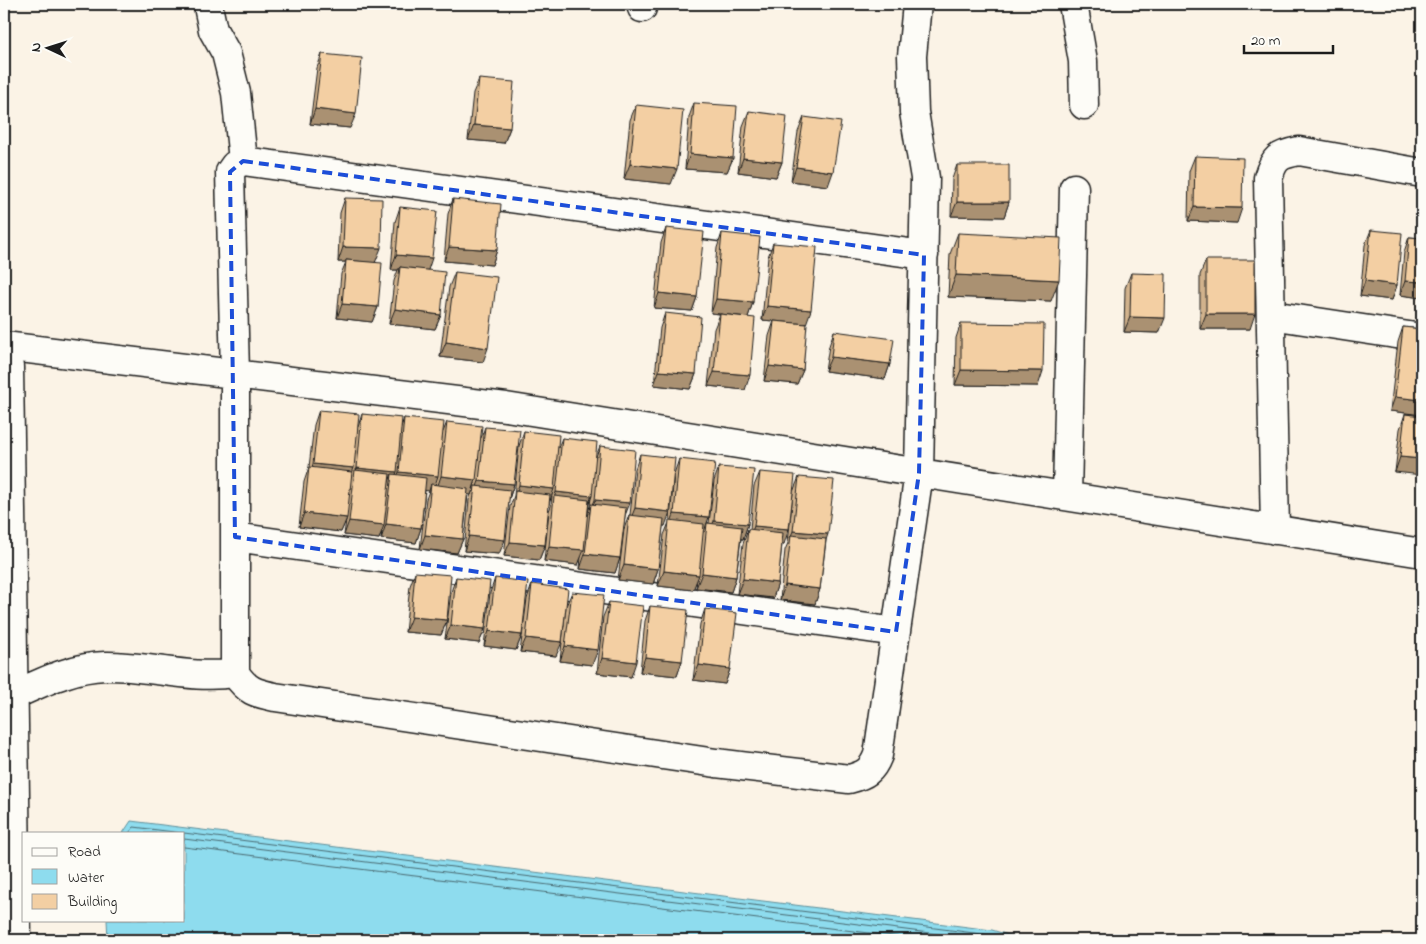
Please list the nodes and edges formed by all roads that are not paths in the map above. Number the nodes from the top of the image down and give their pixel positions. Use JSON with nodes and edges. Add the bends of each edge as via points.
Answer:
{"nodes":[{"id":1,"x":209,"y":4,"type":"edge"},
{"id":2,"x":917,"y":4,"type":"edge"},
{"id":3,"x":1074,"y":4,"type":"edge"},
{"id":4,"x":1084,"y":105,"type":"dead end"},
{"id":5,"x":243,"y":161,"type":"junction"},
{"id":6,"x":1422,"y":173,"type":"edge"},
{"id":7,"x":1074,"y":188,"type":"dead end"},
{"id":8,"x":924,"y":255,"type":"junction"},
{"id":9,"x":1271,"y":315,"type":"junction"},
{"id":10,"x":1422,"y":338,"type":"edge"},
{"id":11,"x":4,"y":346,"type":"edge"},
{"id":12,"x":235,"y":374,"type":"junction"},
{"id":13,"x":919,"y":473,"type":"junction"},
{"id":14,"x":1067,"y":496,"type":"junction"},
{"id":15,"x":1275,"y":530,"type":"junction"},
{"id":16,"x":235,"y":537,"type":"junction"},
{"id":17,"x":1422,"y":553,"type":"edge"},
{"id":18,"x":896,"y":632,"type":"junction"},
{"id":19,"x":235,"y":673,"type":"junction"},
{"id":20,"x":14,"y":695,"type":"junction"},
{"id":21,"x":17,"y":940,"type":"edge"}],
"edges":[{"from":1,"to":5,"type":"street","via":[[213,30],[226,53],[236,92]]},
{"from":2,"to":8,"type":"street","via":[[912,56],[914,112],[925,178]]},
{"from":3,"to":4,"type":"street"},
{"from":5,"to":8,"type":"street"},
{"from":5,"to":12,"type":"street","via":[[230,172]]},
{"from":6,"to":9,"type":"street","via":[[1299,152],[1284,154],[1273,163],[1268,178]]},
{"from":7,"to":14,"type":"street"},
{"from":8,"to":13,"type":"street"},
{"from":9,"to":10,"type":"street"},
{"from":9,"to":15,"type":"street"},
{"from":11,"to":12,"type":"street"},
{"from":11,"to":20,"type":"street","via":[[9,367]]},
{"from":12,"to":13,"type":"street","via":[[506,407]]},
{"from":12,"to":16,"type":"street"},
{"from":13,"to":14,"type":"street"},
{"from":13,"to":18,"type":"street"},
{"from":14,"to":15,"type":"street"},
{"from":15,"to":17,"type":"street"},
{"from":16,"to":18,"type":"street"},
{"from":16,"to":19,"type":"street"},
{"from":18,"to":19,"type":"street","via":[[878,756],[874,767],[865,775],[849,779],[706,762],[275,697],[255,693],[243,686]]},
{"from":19,"to":20,"type":"street","via":[[214,676],[105,666],[78,669]]},
{"from":20,"to":21,"type":"street"}]}
